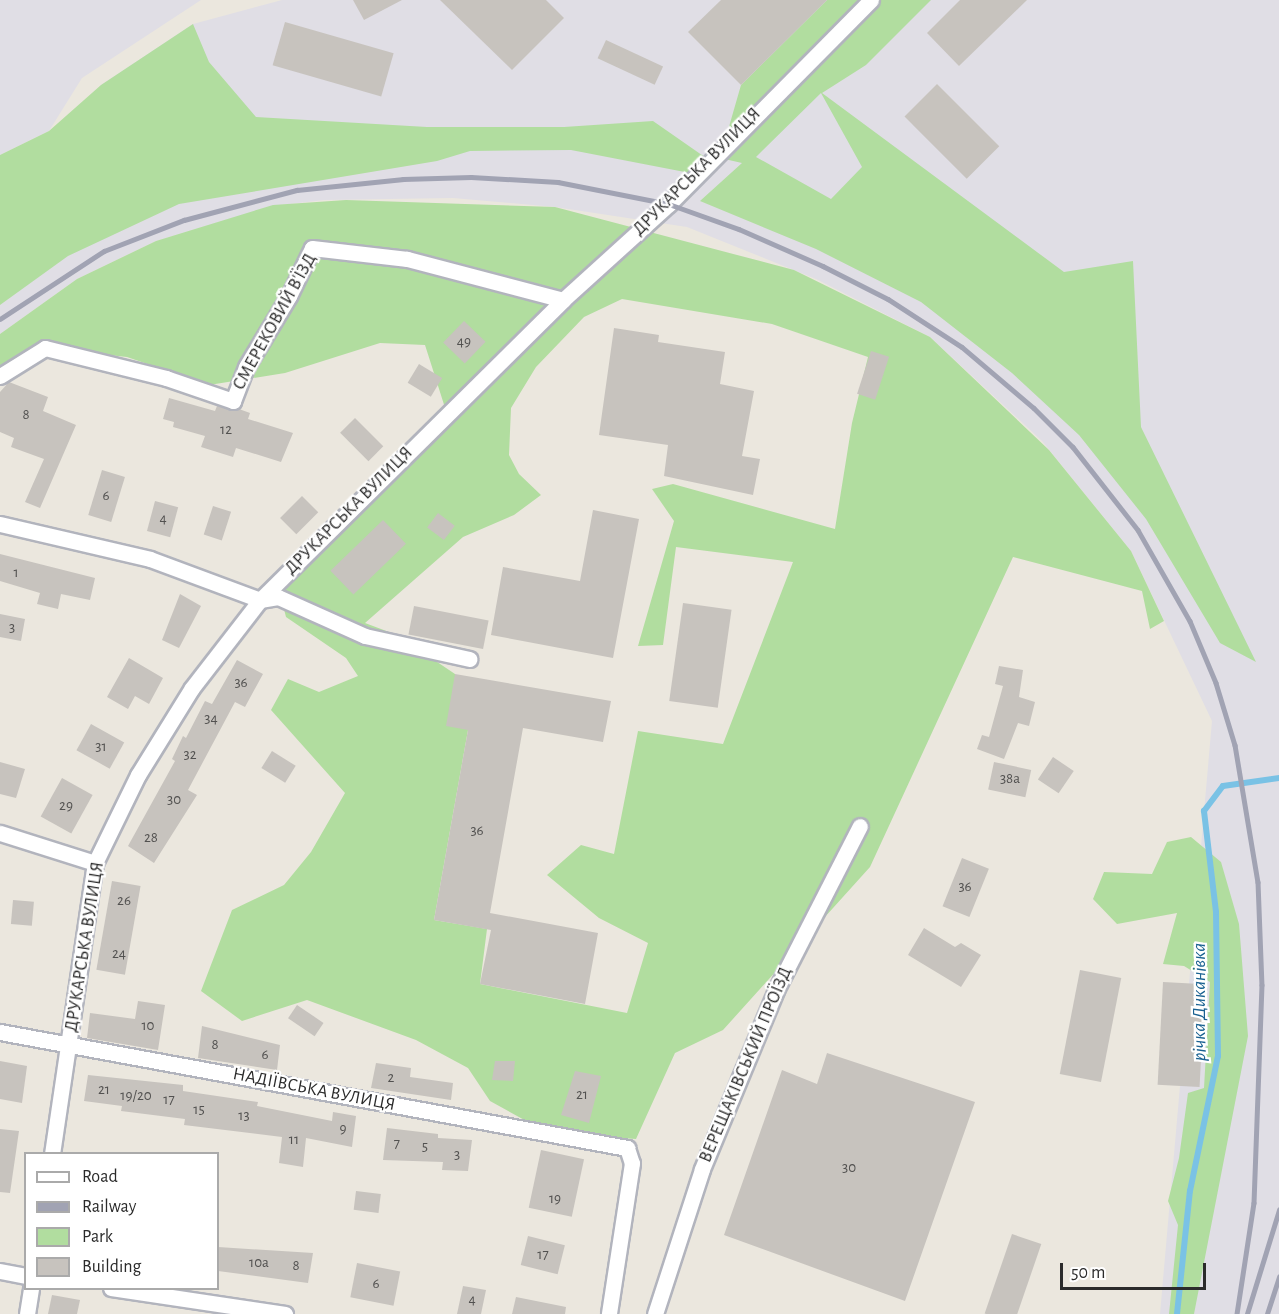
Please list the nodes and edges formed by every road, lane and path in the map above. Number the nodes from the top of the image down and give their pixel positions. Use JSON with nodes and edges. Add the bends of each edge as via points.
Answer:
{"nodes":[{"id":1,"x":871,"y":0,"type":"edge"},
{"id":2,"x":563,"y":300,"type":"junction"},
{"id":3,"x":0,"y":376,"type":"edge"},
{"id":4,"x":0,"y":524,"type":"edge"},
{"id":5,"x":260,"y":600,"type":"junction"},
{"id":6,"x":470,"y":658,"type":"dead end"},
{"id":7,"x":860,"y":826,"type":"dead end"},
{"id":8,"x":0,"y":833,"type":"edge"},
{"id":9,"x":95,"y":863,"type":"junction"},
{"id":10,"x":0,"y":1032,"type":"edge"},
{"id":11,"x":70,"y":1045,"type":"junction"},
{"id":12,"x":52,"y":1152,"type":"edge"},
{"id":13,"x":0,"y":1271,"type":"edge"},
{"id":14,"x":24,"y":1276,"type":"edge"},
{"id":15,"x":31,"y":1290,"type":"edge"},
{"id":16,"x":124,"y":1290,"type":"edge"},
{"id":17,"x":27,"y":1314,"type":"edge"},
{"id":18,"x":285,"y":1314,"type":"edge"},
{"id":19,"x":609,"y":1314,"type":"edge"},
{"id":20,"x":655,"y":1314,"type":"edge"}],
"edges":[{"from":1,"to":2,"type":"street","name":"ДРУКАРСЬКА ВУЛИЦЯ","via":[[669,204]]},
{"from":2,"to":3,"type":"street","name":"СМЕРЕКОВИЙ В'ЇЗД","via":[[407,259],[312,248],[289,296],[246,367],[233,400],[166,378],[45,348]]},
{"from":2,"to":5,"type":"street","name":"ДРУКАРСЬКА ВУЛИЦЯ"},
{"from":4,"to":5,"type":"street","via":[[150,559]]},
{"from":5,"to":6,"type":"street","via":[[278,597],[365,636]]},
{"from":5,"to":9,"type":"street","name":"ДРУКАРСЬКА ВУЛИЦЯ","via":[[192,688],[138,775]]},
{"from":7,"to":20,"type":"street","name":"ВЕРЕЩАКІВСЬКИЙ ПРОЇЗД","via":[[778,985],[702,1169]]},
{"from":8,"to":9,"type":"street"},
{"from":9,"to":11,"type":"street","name":"ДРУКАРСЬКА ВУЛИЦЯ"},
{"from":10,"to":11,"type":"street","name":"НАДІЇВСЬКА ВУЛИЦЯ"},
{"from":11,"to":12,"type":"street","name":"ДРУКАРСЬКА ВУЛИЦЯ"},
{"from":11,"to":19,"type":"street","name":"НАДІЇВСЬКА ВУЛИЦЯ","via":[[627,1148],[632,1163]]},
{"from":13,"to":14,"type":"street"},
{"from":15,"to":17,"type":"street"},
{"from":16,"to":18,"type":"street"}]}
